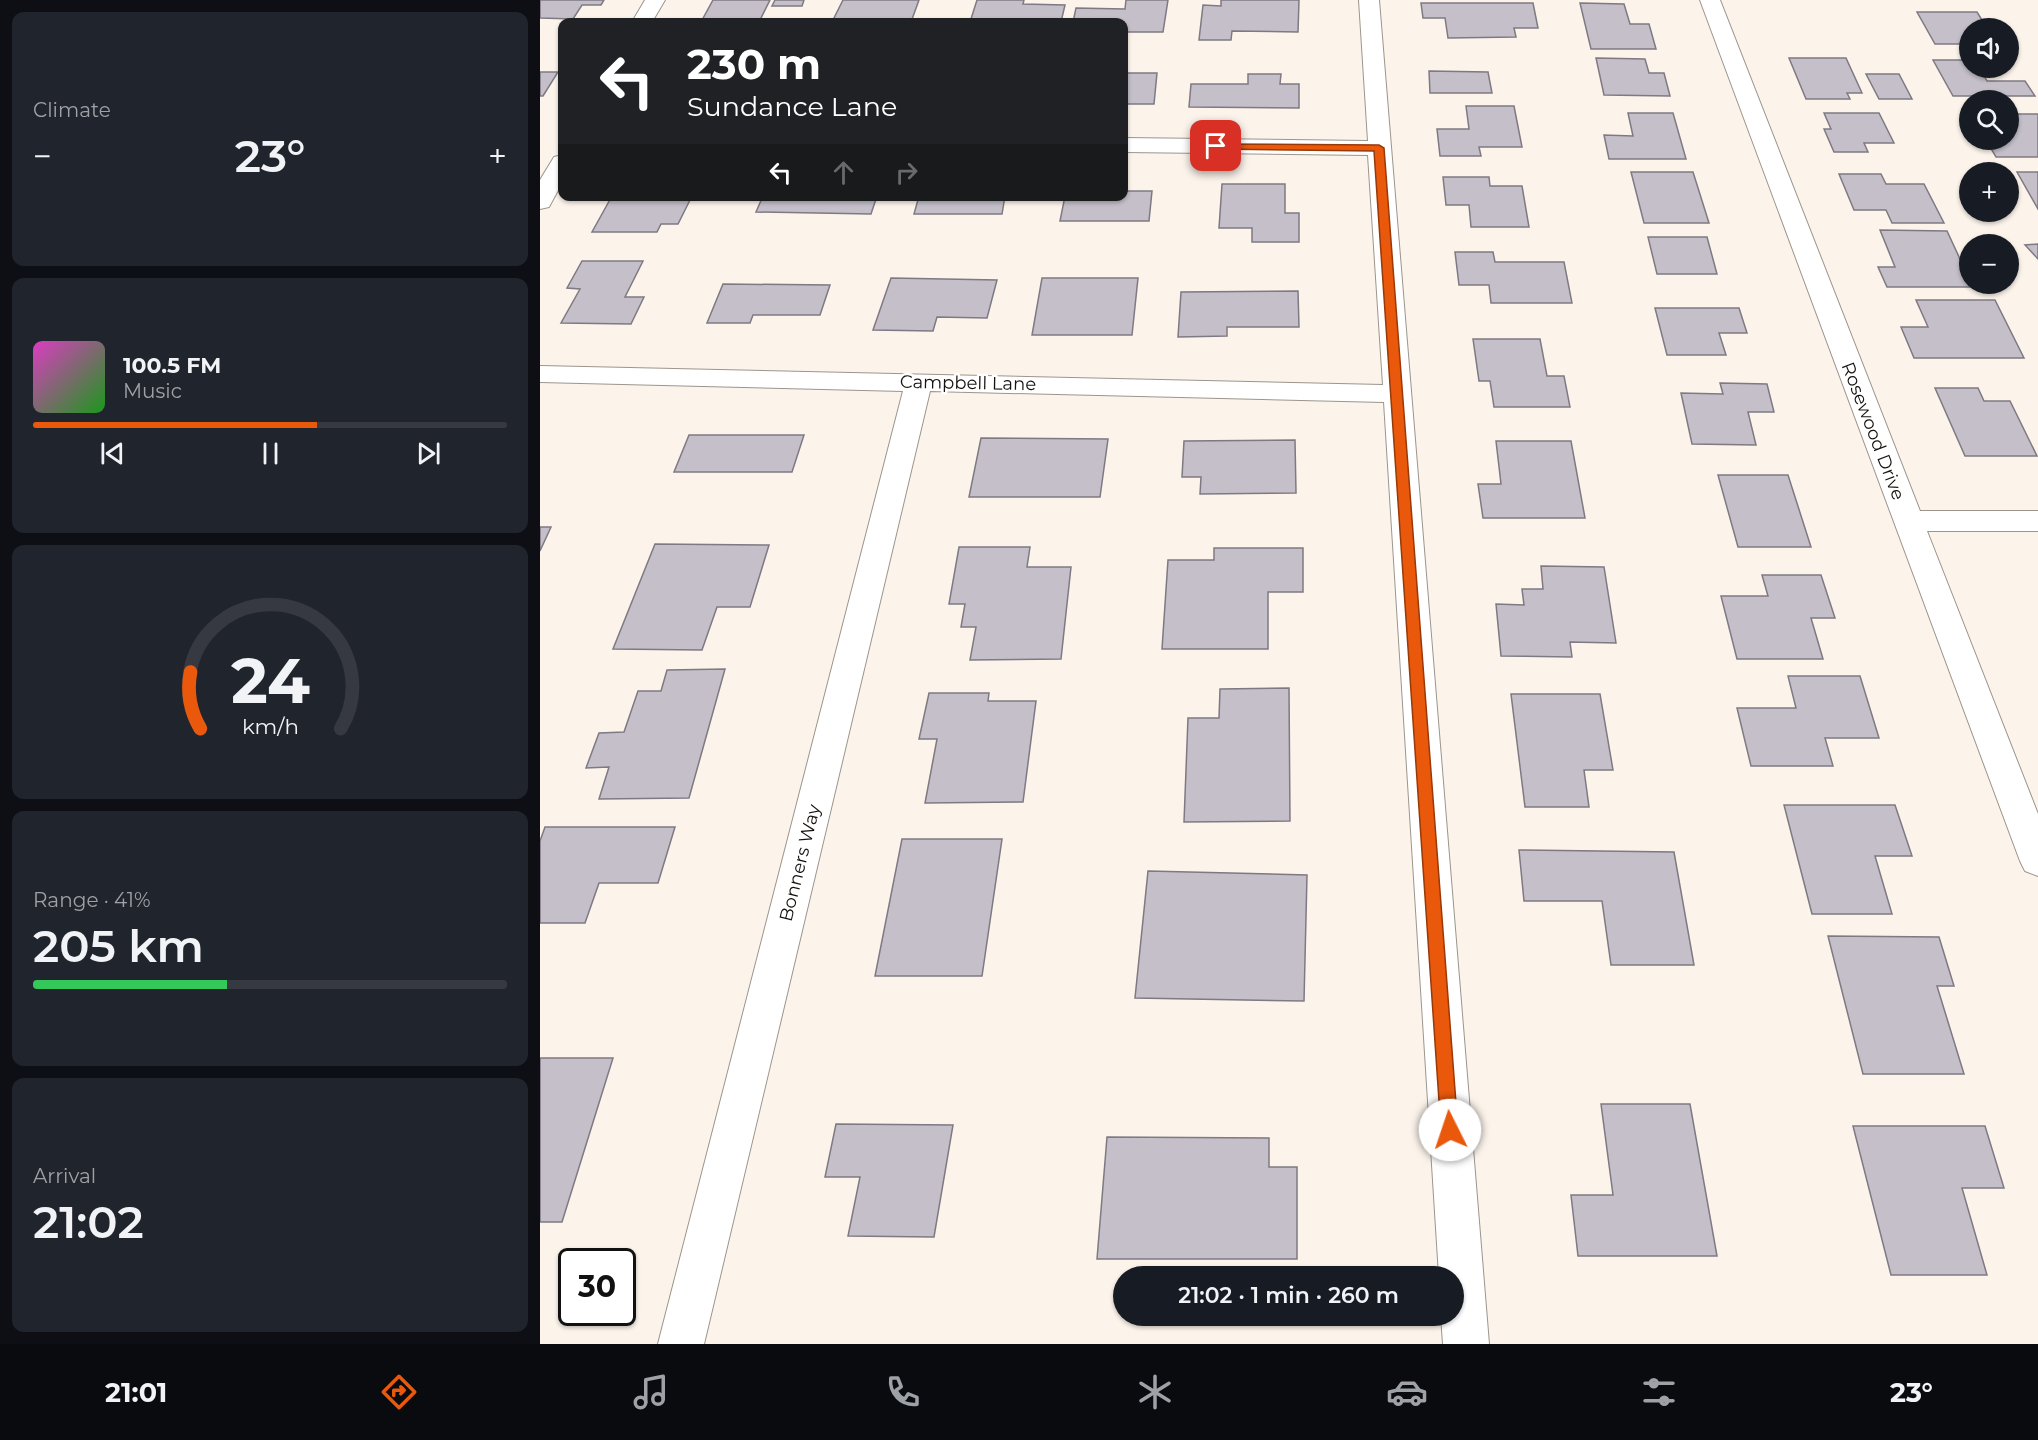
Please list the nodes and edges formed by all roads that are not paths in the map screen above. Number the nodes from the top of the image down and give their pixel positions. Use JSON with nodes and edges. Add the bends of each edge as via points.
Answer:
{"nodes":[{"id":1,"x":655,"y":0,"type":"edge"},
{"id":2,"x":1369,"y":0,"type":"edge"},
{"id":3,"x":1710,"y":0,"type":"edge"},
{"id":4,"x":644,"y":18,"type":"edge"},
{"id":5,"x":1128,"y":145,"type":"edge"},
{"id":6,"x":1379,"y":148,"type":"junction"},
{"id":7,"x":558,"y":169,"type":"edge"},
{"id":8,"x":540,"y":202,"type":"edge"},
{"id":9,"x":540,"y":374,"type":"edge"},
{"id":10,"x":919,"y":381,"type":"junction"},
{"id":11,"x":1395,"y":394,"type":"junction"},
{"id":12,"x":1907,"y":521,"type":"junction"},
{"id":13,"x":2038,"y":521,"type":"edge"},
{"id":14,"x":2038,"y":861,"type":"edge"},
{"id":15,"x":681,"y":1344,"type":"edge"},
{"id":16,"x":1466,"y":1344,"type":"edge"}],
"edges":[{"from":1,"to":4,"type":"street"},
{"from":2,"to":6,"type":"street"},
{"from":3,"to":12,"type":"street","name":"Rosewood Drive"},
{"from":5,"to":6,"type":"street"},
{"from":6,"to":11,"type":"street"},
{"from":7,"to":8,"type":"street"},
{"from":9,"to":10,"type":"street","name":"Campbell Lane"},
{"from":10,"to":11,"type":"street","name":"Campbell Lane"},
{"from":10,"to":15,"type":"street","name":"Bonners Way"},
{"from":11,"to":16,"type":"street"},
{"from":12,"to":13,"type":"street"},
{"from":12,"to":14,"type":"street","name":"Rosewood Drive"}]}
